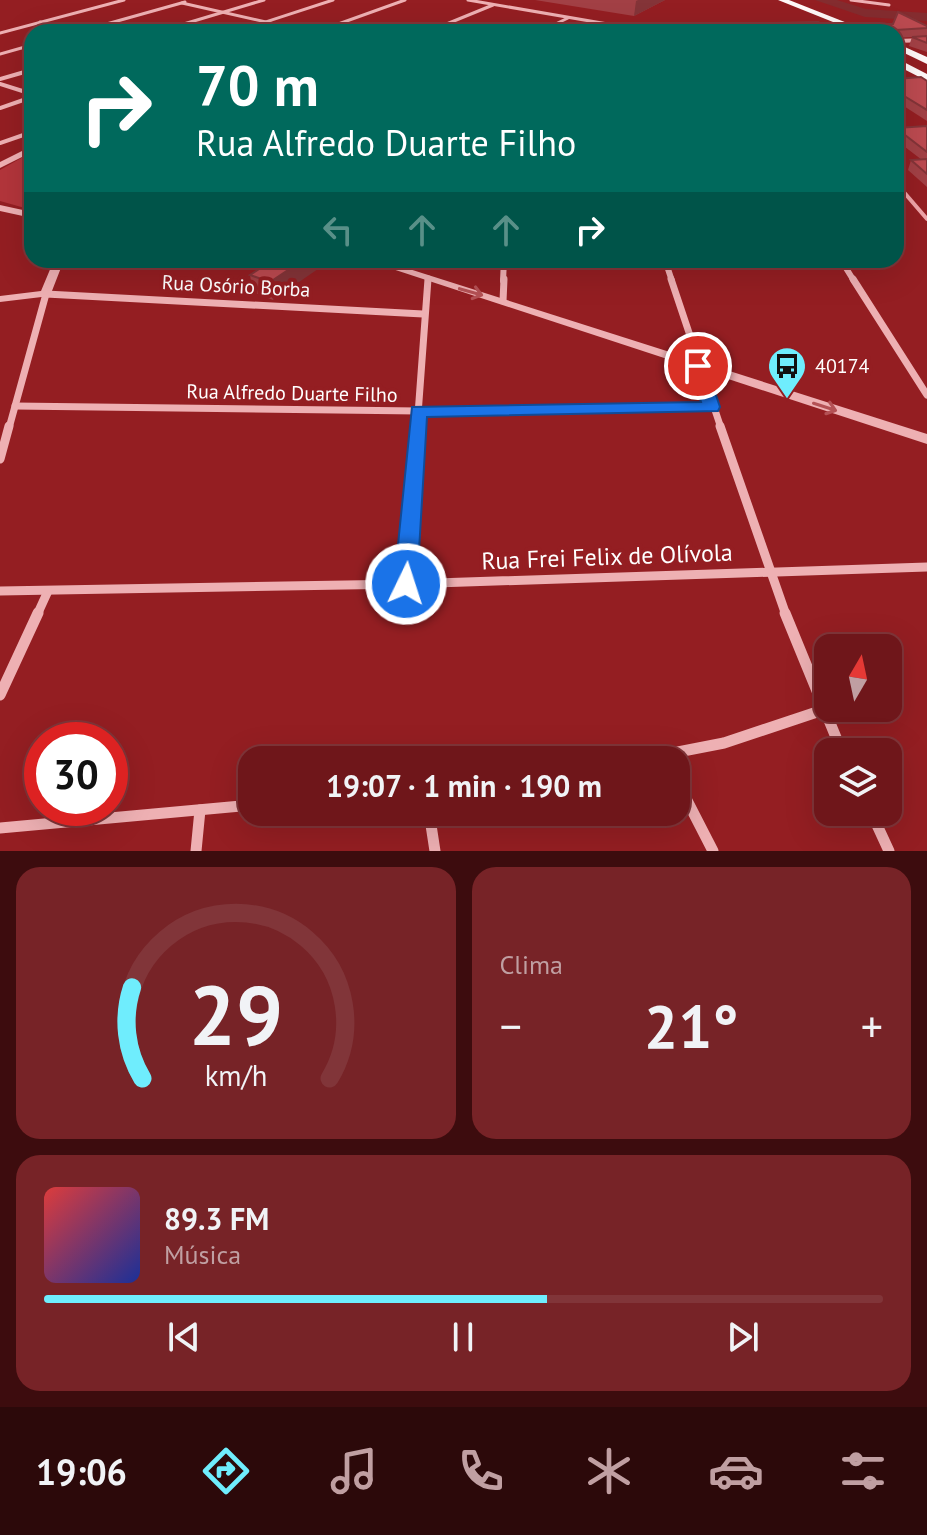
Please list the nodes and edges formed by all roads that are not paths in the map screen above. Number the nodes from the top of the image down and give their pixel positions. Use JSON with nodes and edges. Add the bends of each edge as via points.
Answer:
{"nodes":[{"id":1,"x":124,"y":0,"type":"edge"},
{"id":2,"x":194,"y":0,"type":"edge"},
{"id":3,"x":264,"y":0,"type":"edge"},
{"id":4,"x":333,"y":0,"type":"edge"},
{"id":5,"x":405,"y":0,"type":"edge"},
{"id":6,"x":468,"y":0,"type":"edge"},
{"id":7,"x":782,"y":0,"type":"edge"},
{"id":8,"x":851,"y":0,"type":"edge"},
{"id":9,"x":770,"y":1,"type":"edge"},
{"id":10,"x":182,"y":3,"type":"junction"},
{"id":11,"x":495,"y":4,"type":"junction"},
{"id":12,"x":889,"y":5,"type":"dead end"},
{"id":13,"x":224,"y":12,"type":"junction"},
{"id":14,"x":569,"y":17,"type":"junction"},
{"id":15,"x":39,"y":22,"type":"junction"},
{"id":16,"x":266,"y":22,"type":"junction"},
{"id":17,"x":32,"y":24,"type":"edge"},
{"id":18,"x":47,"y":24,"type":"edge"},
{"id":19,"x":107,"y":24,"type":"edge"},
{"id":20,"x":184,"y":24,"type":"edge"},
{"id":21,"x":260,"y":24,"type":"edge"},
{"id":22,"x":275,"y":24,"type":"edge"},
{"id":23,"x":336,"y":24,"type":"edge"},
{"id":24,"x":446,"y":24,"type":"edge"},
{"id":25,"x":555,"y":24,"type":"edge"},
{"id":26,"x":607,"y":24,"type":"edge"},
{"id":27,"x":823,"y":24,"type":"edge"},
{"id":28,"x":845,"y":24,"type":"edge"},
{"id":29,"x":24,"y":26,"type":"edge"},
{"id":30,"x":0,"y":33,"type":"edge"},
{"id":31,"x":927,"y":40,"type":"edge"},
{"id":32,"x":904,"y":42,"type":"edge"},
{"id":33,"x":24,"y":47,"type":"edge"},
{"id":34,"x":904,"y":48,"type":"edge"},
{"id":35,"x":0,"y":54,"type":"edge"},
{"id":36,"x":927,"y":61,"type":"edge"},
{"id":37,"x":904,"y":65,"type":"edge"},
{"id":38,"x":24,"y":73,"type":"edge"},
{"id":39,"x":927,"y":78,"type":"edge"},
{"id":40,"x":904,"y":79,"type":"edge"},
{"id":41,"x":0,"y":82,"type":"edge"},
{"id":42,"x":24,"y":92,"type":"edge"},
{"id":43,"x":24,"y":99,"type":"edge"},
{"id":44,"x":0,"y":108,"type":"edge"},
{"id":45,"x":24,"y":135,"type":"edge"},
{"id":46,"x":0,"y":143,"type":"edge"},
{"id":47,"x":24,"y":153,"type":"edge"},
{"id":48,"x":0,"y":165,"type":"edge"},
{"id":49,"x":0,"y":208,"type":"edge"},
{"id":50,"x":24,"y":213,"type":"edge"},
{"id":51,"x":56,"y":268,"type":"edge"},
{"id":52,"x":394,"y":268,"type":"edge"},
{"id":53,"x":504,"y":268,"type":"edge"},
{"id":54,"x":667,"y":268,"type":"edge"},
{"id":55,"x":846,"y":268,"type":"edge"},
{"id":56,"x":428,"y":279,"type":"junction"},
{"id":57,"x":46,"y":294,"type":"junction"},
{"id":58,"x":0,"y":299,"type":"edge"},
{"id":59,"x":503,"y":301,"type":"junction"},
{"id":60,"x":423,"y":314,"type":"junction"},
{"id":61,"x":698,"y":366,"type":"junction"},
{"id":62,"x":927,"y":395,"type":"edge"},
{"id":63,"x":15,"y":406,"type":"junction"},
{"id":64,"x":712,"y":407,"type":"junction"},
{"id":65,"x":418,"y":411,"type":"junction"},
{"id":66,"x":927,"y":439,"type":"edge"},
{"id":67,"x":0,"y":459,"type":"edge"},
{"id":68,"x":927,"y":567,"type":"edge"},
{"id":69,"x":768,"y":572,"type":"junction"},
{"id":70,"x":406,"y":584,"type":"junction"},
{"id":71,"x":0,"y":591,"type":"edge"},
{"id":72,"x":48,"y":591,"type":"junction"},
{"id":73,"x":814,"y":687,"type":"edge"},
{"id":74,"x":0,"y":695,"type":"edge"},
{"id":75,"x":814,"y":713,"type":"edge"},
{"id":76,"x":690,"y":752,"type":"edge"},
{"id":77,"x":238,"y":806,"type":"edge"},
{"id":78,"x":690,"y":806,"type":"edge"},
{"id":79,"x":200,"y":810,"type":"junction"},
{"id":80,"x":431,"y":826,"type":"edge"},
{"id":81,"x":877,"y":826,"type":"edge"},
{"id":82,"x":0,"y":828,"type":"edge"},
{"id":83,"x":196,"y":851,"type":"edge"},
{"id":84,"x":435,"y":851,"type":"edge"},
{"id":85,"x":713,"y":851,"type":"edge"},
{"id":86,"x":889,"y":851,"type":"edge"}],
"edges":[{"from":1,"to":15,"type":"street"},
{"from":2,"to":10,"type":"street"},
{"from":3,"to":13,"type":"street"},
{"from":4,"to":16,"type":"street"},
{"from":5,"to":23,"type":"street"},
{"from":6,"to":11,"type":"street"},
{"from":7,"to":28,"type":"main road"},
{"from":8,"to":12,"type":"street"},
{"from":9,"to":27,"type":"main road"},
{"from":10,"to":13,"type":"street"},
{"from":10,"to":19,"type":"street"},
{"from":11,"to":14,"type":"street"},
{"from":11,"to":24,"type":"street"},
{"from":13,"to":16,"type":"street"},
{"from":13,"to":20,"type":"street"},
{"from":14,"to":25,"type":"street"},
{"from":14,"to":26,"type":"street"},
{"from":15,"to":17,"type":"street"},
{"from":15,"to":18,"type":"street"},
{"from":16,"to":21,"type":"street"},
{"from":16,"to":22,"type":"street"},
{"from":29,"to":30,"type":"street"},
{"from":31,"to":32,"type":"street"},
{"from":33,"to":35,"type":"street"},
{"from":34,"to":36,"type":"main road"},
{"from":37,"to":39,"type":"main road"},
{"from":38,"to":41,"type":"street"},
{"from":39,"to":40,"type":"street"},
{"from":41,"to":42,"type":"street"},
{"from":43,"to":44,"type":"street"},
{"from":45,"to":46,"type":"street"},
{"from":47,"to":48,"type":"street"},
{"from":49,"to":50,"type":"street"},
{"from":51,"to":57,"type":"street"},
{"from":52,"to":56,"type":"street"},
{"from":53,"to":59,"type":"street"},
{"from":54,"to":61,"type":"street"},
{"from":55,"to":62,"type":"street"},
{"from":56,"to":59,"type":"street","one_way":true},
{"from":56,"to":60,"type":"street"},
{"from":57,"to":58,"type":"street","name":"Rua Osório Borba"},
{"from":57,"to":60,"type":"street","name":"Rua Osório Borba"},
{"from":57,"to":63,"type":"street"},
{"from":59,"to":61,"type":"street"},
{"from":60,"to":65,"type":"street"},
{"from":61,"to":64,"type":"street"},
{"from":61,"to":66,"type":"street","one_way":true},
{"from":63,"to":65,"type":"street","name":"Rua Alfredo Duarte Filho"},
{"from":63,"to":67,"type":"street"},
{"from":64,"to":65,"type":"street","name":"Rua Alfredo Duarte Filho"},
{"from":64,"to":69,"type":"street"},
{"from":65,"to":70,"type":"street"},
{"from":68,"to":69,"type":"street","name":"Rua Frei Felix de Olívola"},
{"from":69,"to":70,"type":"street","name":"Rua Frei Felix de Olívola"},
{"from":69,"to":73,"type":"street"},
{"from":70,"to":72,"type":"street","name":"Rua Frei Felix de Olívola"},
{"from":71,"to":72,"type":"street","name":"Rua Frei Felix de Olívola"},
{"from":72,"to":74,"type":"street"},
{"from":75,"to":76,"type":"street"},
{"from":77,"to":79,"type":"street"},
{"from":78,"to":85,"type":"street"},
{"from":79,"to":82,"type":"street"},
{"from":79,"to":83,"type":"street"},
{"from":80,"to":84,"type":"street"},
{"from":81,"to":86,"type":"street"}]}
